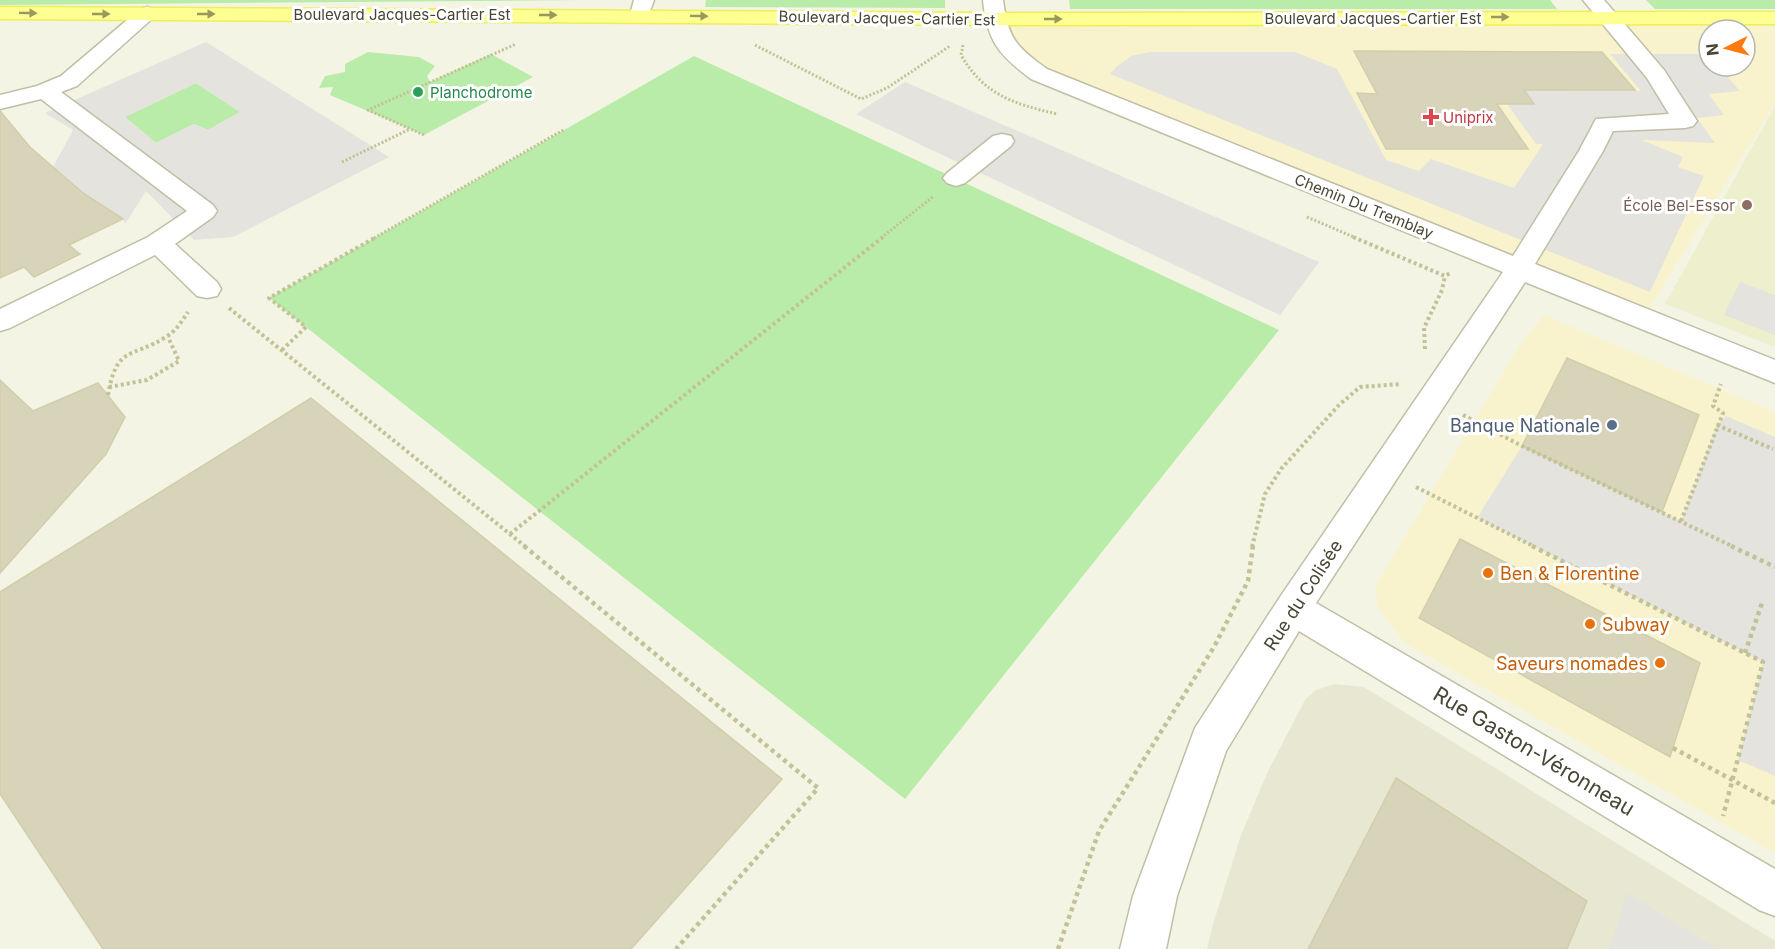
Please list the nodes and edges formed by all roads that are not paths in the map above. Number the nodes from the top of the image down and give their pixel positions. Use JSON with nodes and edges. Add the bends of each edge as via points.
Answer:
{"nodes":[{"id":1,"x":642,"y":8,"type":"edge"},
{"id":2,"x":994,"y":9,"type":"edge"},
{"id":3,"x":1601,"y":9,"type":"edge"},
{"id":4,"x":0,"y":13,"type":"edge"},
{"id":5,"x":147,"y":13,"type":"junction"},
{"id":6,"x":1775,"y":18,"type":"edge"},
{"id":7,"x":45,"y":91,"type":"junction"},
{"id":8,"x":0,"y":102,"type":"edge"},
{"id":9,"x":1002,"y":141,"type":"dead end"},
{"id":10,"x":956,"y":178,"type":"road end"},
{"id":11,"x":158,"y":243,"type":"junction"},
{"id":12,"x":1518,"y":268,"type":"junction"},
{"id":13,"x":207,"y":289,"type":"road end"},
{"id":14,"x":0,"y":321,"type":"edge"},
{"id":15,"x":1775,"y":372,"type":"edge"},
{"id":16,"x":1293,"y":608,"type":"junction"},
{"id":17,"x":1775,"y":894,"type":"edge"},
{"id":18,"x":1143,"y":949,"type":"edge"}],
"edges":[{"from":1,"to":2,"type":"main road","name":"Boulevard Jacques-Cartier Est","one_way":true},
{"from":5,"to":1,"type":"main road","name":"Boulevard Jacques-Cartier Est","one_way":true},
{"from":2,"to":3,"type":"main road","name":"Boulevard Jacques-Cartier Est","one_way":true},
{"from":2,"to":12,"type":"street","name":"Chemin Du Tremblay","via":[[1001,40],[1039,74]]},
{"from":3,"to":6,"type":"main road","name":"Boulevard Jacques-Cartier Est"},
{"from":3,"to":12,"type":"street","name":"Rue du Colisée","via":[[1656,75],[1685,121],[1605,123]]},
{"from":4,"to":5,"type":"main road","name":"Boulevard Jacques-Cartier Est","one_way":true},
{"from":5,"to":7,"type":"street","via":[[69,81]]},
{"from":7,"to":8,"type":"street"},
{"from":7,"to":11,"type":"street","via":[[204,211]]},
{"from":9,"to":10,"type":"street"},
{"from":11,"to":13,"type":"street"},
{"from":11,"to":14,"type":"street"},
{"from":12,"to":15,"type":"street","name":"Chemin Du Tremblay"},
{"from":12,"to":16,"type":"street","name":"Rue du Colisée"},
{"from":16,"to":17,"type":"street","name":"Rue Gaston-Véronneau"},
{"from":16,"to":18,"type":"street","name":"Rue du Colisée","via":[[1209,742],[1155,896]]}]}
